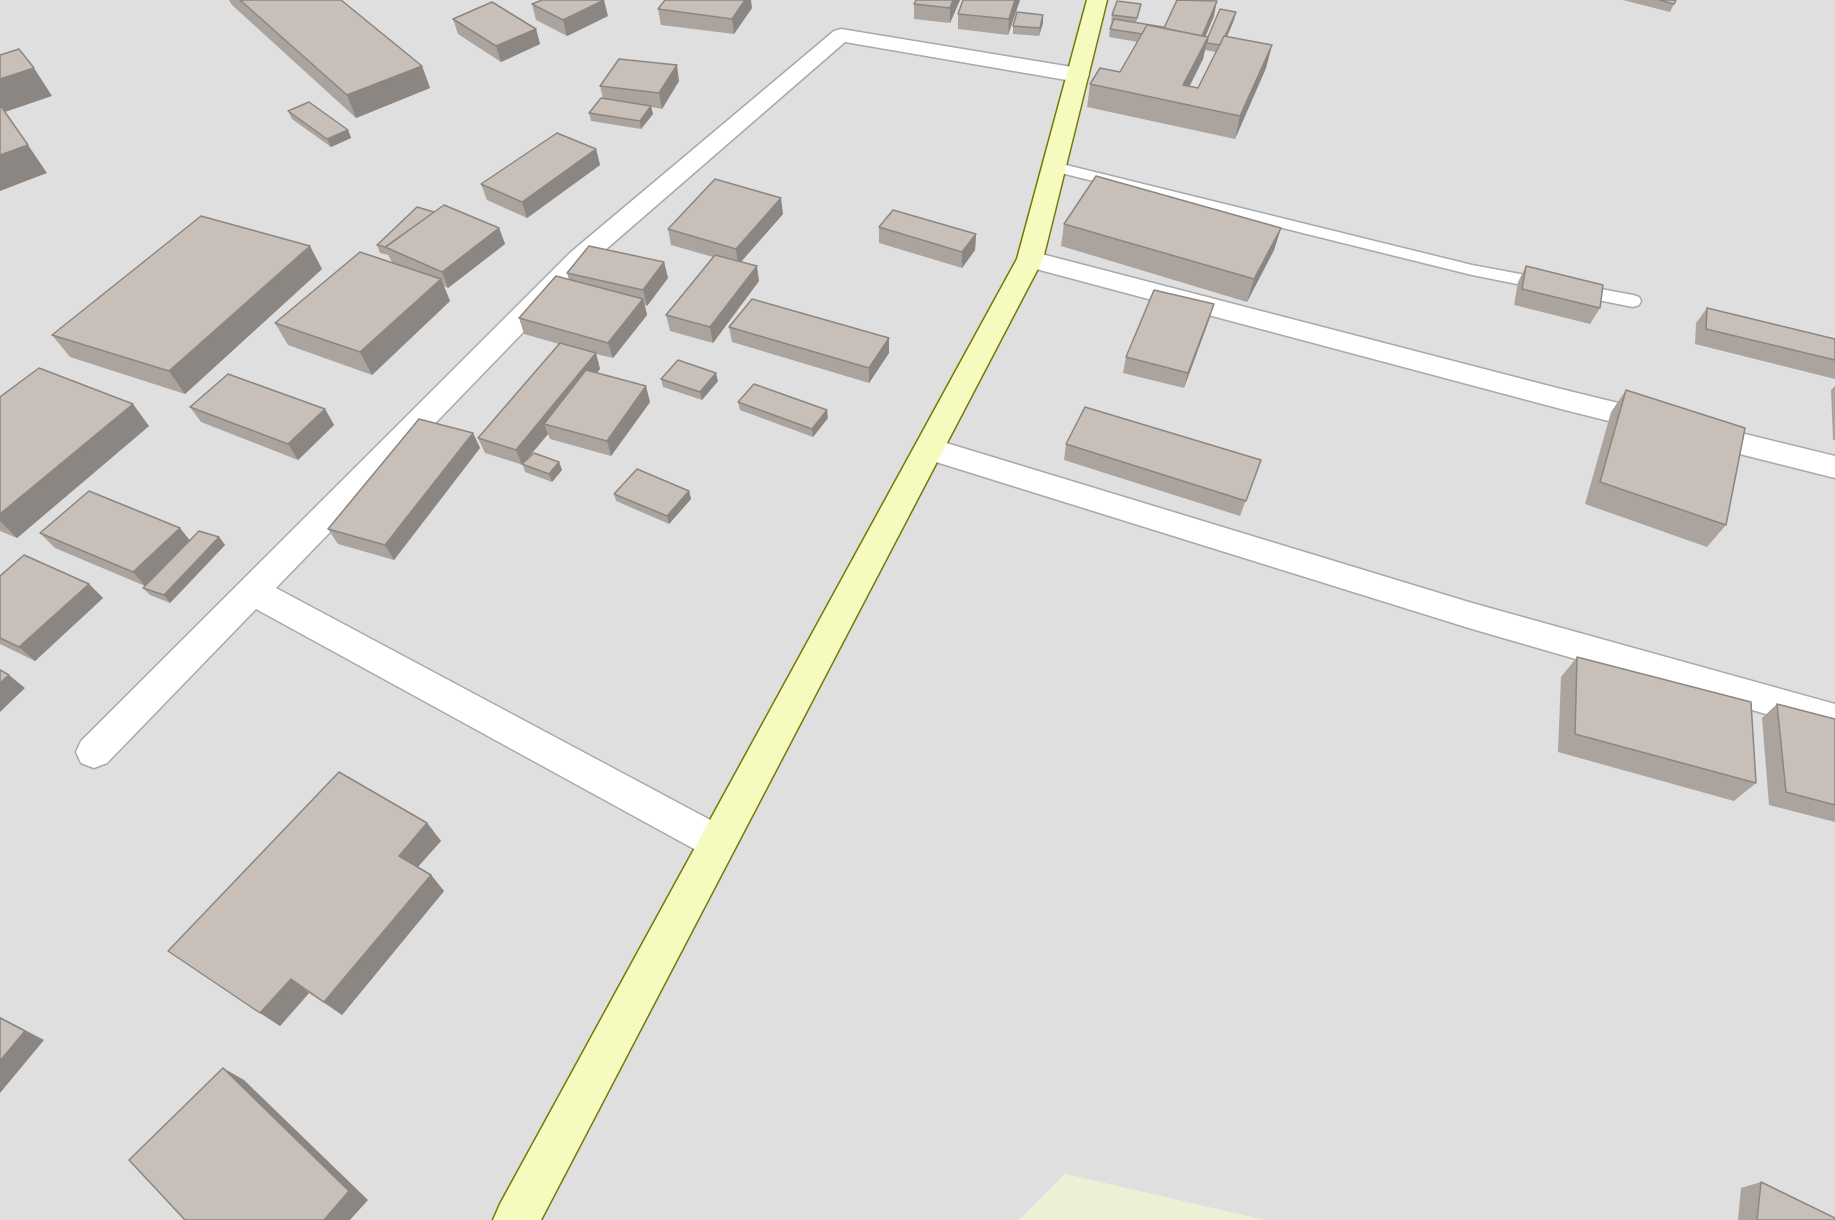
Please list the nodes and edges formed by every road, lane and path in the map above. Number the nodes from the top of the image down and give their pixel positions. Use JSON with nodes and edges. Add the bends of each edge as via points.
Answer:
{"nodes":[{"id":1,"x":1097,"y":0,"type":"edge"},
{"id":2,"x":1078,"y":75,"type":"junction"},
{"id":3,"x":1054,"y":167,"type":"junction"},
{"id":4,"x":1030,"y":259,"type":"junction"},
{"id":5,"x":1633,"y":301,"type":"dead end"},
{"id":6,"x":930,"y":449,"type":"junction"},
{"id":7,"x":1835,"y":467,"type":"edge"},
{"id":8,"x":252,"y":591,"type":"junction"},
{"id":9,"x":1835,"y":719,"type":"edge"},
{"id":10,"x":94,"y":752,"type":"dead end"},
{"id":11,"x":718,"y":843,"type":"junction"},
{"id":12,"x":516,"y":1220,"type":"edge"}],
"edges":[{"from":1,"to":2,"type":"main road"},
{"from":2,"to":3,"type":"main road"},
{"from":2,"to":8,"type":"street","via":[[841,35],[580,258]]},
{"from":3,"to":4,"type":"main road"},
{"from":3,"to":5,"type":"lane","via":[[1472,270]]},
{"from":4,"to":6,"type":"main road"},
{"from":4,"to":7,"type":"street"},
{"from":6,"to":9,"type":"street","via":[[1472,616]]},
{"from":6,"to":11,"type":"main road"},
{"from":8,"to":10,"type":"street"},
{"from":8,"to":11,"type":"street"},
{"from":11,"to":12,"type":"main road"}]}
